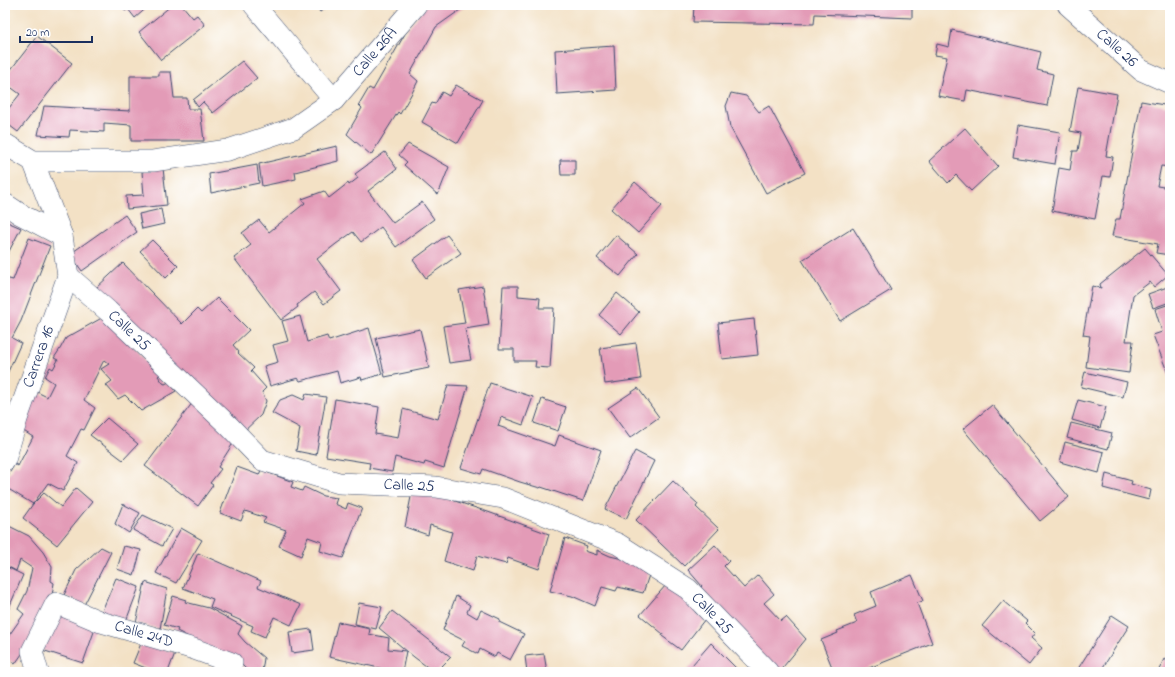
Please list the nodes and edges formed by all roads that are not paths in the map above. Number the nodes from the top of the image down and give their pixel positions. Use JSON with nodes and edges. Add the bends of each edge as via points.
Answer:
{"nodes":[{"id":1,"x":254,"y":5,"type":"edge"},
{"id":2,"x":416,"y":5,"type":"edge"},
{"id":3,"x":1068,"y":5,"type":"edge"},
{"id":4,"x":1170,"y":83,"type":"edge"},
{"id":5,"x":334,"y":100,"type":"junction"},
{"id":6,"x":5,"y":144,"type":"edge"},
{"id":7,"x":34,"y":161,"type":"junction"},
{"id":8,"x":5,"y":204,"type":"edge"},
{"id":9,"x":62,"y":236,"type":"junction"},
{"id":10,"x":68,"y":276,"type":"junction"},
{"id":11,"x":5,"y":460,"type":"edge"},
{"id":12,"x":232,"y":664,"type":"dead end"},
{"id":13,"x":38,"y":672,"type":"edge"},
{"id":14,"x":768,"y":672,"type":"edge"}],
"edges":[{"from":1,"to":5,"type":"street"},
{"from":2,"to":5,"type":"street","name":"Calle 26A"},
{"from":3,"to":4,"type":"street","name":"Calle 26","via":[[1141,70]]},
{"from":5,"to":7,"type":"street","name":"Calle 26A","via":[[294,128],[228,150],[154,161]]},
{"from":6,"to":7,"type":"street"},
{"from":7,"to":9,"type":"street"},
{"from":8,"to":9,"type":"street"},
{"from":9,"to":10,"type":"street"},
{"from":10,"to":11,"type":"street","name":"Carrera 16"},
{"from":10,"to":14,"type":"street","name":"Calle 25","via":[[108,311],[262,460],[338,483],[436,487],[503,498],[618,544],[688,589]]},
{"from":12,"to":13,"type":"street","name":"Calle 24D","via":[[194,649],[101,622],[56,603],[32,652]]}]}
